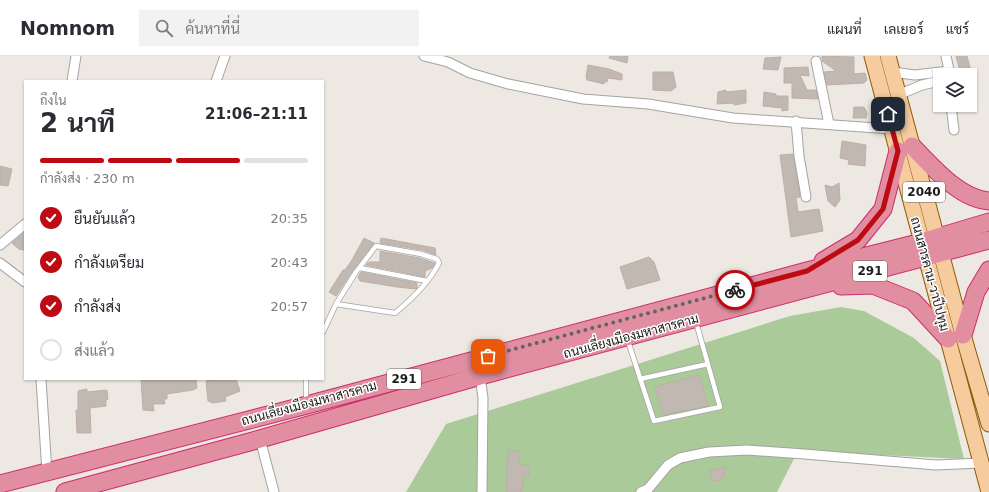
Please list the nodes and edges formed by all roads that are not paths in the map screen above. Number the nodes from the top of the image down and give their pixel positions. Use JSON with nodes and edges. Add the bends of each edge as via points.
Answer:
{"nodes":[{"id":1,"x":76,"y":56,"type":"edge"},
{"id":2,"x":225,"y":56,"type":"edge"},
{"id":3,"x":424,"y":56,"type":"edge"},
{"id":4,"x":872,"y":56,"type":"edge"},
{"id":5,"x":888,"y":56,"type":"edge"},
{"id":6,"x":946,"y":56,"type":"edge"},
{"id":7,"x":816,"y":61,"type":"dead end"},
{"id":8,"x":949,"y":68,"type":"edge"},
{"id":9,"x":892,"y":72,"type":"junction"},
{"id":10,"x":933,"y":74,"type":"edge"},
{"id":11,"x":72,"y":80,"type":"edge"},
{"id":12,"x":216,"y":80,"type":"edge"},
{"id":13,"x":933,"y":83,"type":"edge"},
{"id":14,"x":898,"y":95,"type":"junction"},
{"id":15,"x":952,"y":112,"type":"edge"},
{"id":16,"x":796,"y":121,"type":"junction"},
{"id":17,"x":829,"y":124,"type":"junction"},
{"id":18,"x":891,"y":129,"type":"junction"},
{"id":19,"x":954,"y":130,"type":"dead end"},
{"id":20,"x":905,"y":148,"type":"junction"},
{"id":21,"x":806,"y":197,"type":"dead end"},
{"id":22,"x":989,"y":201,"type":"edge"},
{"id":23,"x":989,"y":222,"type":"edge"},
{"id":24,"x":24,"y":225,"type":"edge"},
{"id":25,"x":989,"y":240,"type":"edge"},
{"id":26,"x":0,"y":245,"type":"edge"},
{"id":27,"x":931,"y":247,"type":"junction"},
{"id":28,"x":0,"y":263,"type":"edge"},
{"id":29,"x":360,"y":268,"type":"junction"},
{"id":30,"x":989,"y":270,"type":"edge"},
{"id":31,"x":807,"y":271,"type":"junction"},
{"id":32,"x":24,"y":281,"type":"edge"},
{"id":33,"x":426,"y":281,"type":"junction"},
{"id":34,"x":814,"y":286,"type":"junction"},
{"id":35,"x":336,"y":304,"type":"junction"},
{"id":36,"x":695,"y":319,"type":"junction"},
{"id":37,"x":324,"y":330,"type":"edge"},
{"id":38,"x":627,"y":337,"type":"junction"},
{"id":39,"x":955,"y":337,"type":"junction"},
{"id":40,"x":708,"y":364,"type":"junction"},
{"id":41,"x":480,"y":376,"type":"junction"},
{"id":42,"x":640,"y":379,"type":"junction"},
{"id":43,"x":41,"y":380,"type":"edge"},
{"id":44,"x":306,"y":380,"type":"edge"},
{"id":45,"x":306,"y":405,"type":"junction"},
{"id":46,"x":989,"y":424,"type":"edge"},
{"id":47,"x":260,"y":439,"type":"junction"},
{"id":48,"x":981,"y":463,"type":"junction"},
{"id":49,"x":47,"y":473,"type":"junction"},
{"id":50,"x":0,"y":484,"type":"edge"},
{"id":51,"x":65,"y":492,"type":"edge"},
{"id":52,"x":274,"y":492,"type":"edge"},
{"id":53,"x":482,"y":492,"type":"edge"},
{"id":54,"x":642,"y":492,"type":"edge"},
{"id":55,"x":989,"y":492,"type":"edge"}],
"edges":[{"from":1,"to":11,"type":"street"},
{"from":2,"to":12,"type":"street"},
{"from":3,"to":16,"type":"street","via":[[508,84],[583,98],[648,104],[733,118]]},
{"from":4,"to":18,"type":"main road","name":"ถนนสารคาม-วาปีปทุม","number":"2040"},
{"from":5,"to":9,"type":"main road","name":"ถนนสารคาม-วาปีปทุม","number":"2040"},
{"from":6,"to":8,"type":"street"},
{"from":7,"to":17,"type":"street"},
{"from":9,"to":10,"type":"street"},
{"from":9,"to":14,"type":"main road","name":"ถนนสารคาม-วาปีปทุม","number":"2040"},
{"from":13,"to":14,"type":"street"},
{"from":14,"to":20,"type":"main road","name":"ถนนสารคาม-วาปีปทุม","number":"2040"},
{"from":15,"to":19,"type":"street"},
{"from":16,"to":17,"type":"street"},
{"from":16,"to":21,"type":"street"},
{"from":17,"to":18,"type":"street"},
{"from":18,"to":20,"type":"main road","name":"ถนนสารคาม-วาปีปทุม","number":"2040"},
{"from":20,"to":22,"type":"highway","via":[[946,182],[979,201]]},
{"from":20,"to":27,"type":"main road","name":"ถนนสารคาม-วาปีปทุม","number":"2040"},
{"from":20,"to":31,"type":"highway","via":[[883,209],[858,240]]},
{"from":23,"to":27,"type":"highway","name":"ถนนเลี่ยงเมืองมหาสารคาม","number":"291"},
{"from":24,"to":26,"type":"street"},
{"from":25,"to":27,"type":"highway","name":"ถนนเลี่ยงเมืองมหาสารคาม","number":"291"},
{"from":27,"to":31,"type":"highway","name":"ถนนเลี่ยงเมืองมหาสารคาม","number":"291"},
{"from":27,"to":34,"type":"highway","name":"ถนนเลี่ยงเมืองมหาสารคาม","number":"291"},
{"from":27,"to":39,"type":"main road","name":"ถนนสารคาม-วาปีปทุม","number":"2040"},
{"from":28,"to":32,"type":"street"},
{"from":29,"to":33,"type":"lane"},
{"from":29,"to":33,"type":"lane","via":[[376,246],[421,254],[438,259],[439,263]]},
{"from":29,"to":35,"type":"lane"},
{"from":30,"to":39,"type":"highway"},
{"from":31,"to":45,"type":"highway","name":"ถนนเลี่ยงเมืองมหาสารคาม","number":"291"},
{"from":33,"to":35,"type":"lane","via":[[395,313]]},
{"from":34,"to":36,"type":"highway","name":"ถนนเลี่ยงเมืองมหาสารคาม","number":"291"},
{"from":34,"to":39,"type":"highway","via":[[873,285],[913,301]]},
{"from":35,"to":37,"type":"lane"},
{"from":36,"to":38,"type":"highway","name":"ถนนเลี่ยงเมืองมหาสารคาม","number":"291"},
{"from":36,"to":40,"type":"lane"},
{"from":38,"to":41,"type":"highway","name":"ถนนเลี่ยงเมืองมหาสารคาม","number":"291"},
{"from":38,"to":42,"type":"lane"},
{"from":39,"to":46,"type":"main road","name":"ถนนสารคาม-วาปีปทุม","number":"2040"},
{"from":39,"to":48,"type":"main road","name":"ถนนสารคาม-วาปีปทุม","number":"2040"},
{"from":40,"to":42,"type":"lane"},
{"from":40,"to":42,"type":"lane","via":[[720,407],[654,421]]},
{"from":41,"to":47,"type":"highway","name":"ถนนเลี่ยงเมืองมหาสารคาม","number":"291"},
{"from":41,"to":53,"type":"street","via":[[483,398]]},
{"from":43,"to":49,"type":"street"},
{"from":44,"to":45,"type":"lane"},
{"from":45,"to":49,"type":"highway","name":"ถนนเลี่ยงเมืองมหาสารคาม","number":"291"},
{"from":47,"to":51,"type":"highway","name":"ถนนเลี่ยงเมืองมหาสารคาม","number":"291"},
{"from":47,"to":52,"type":"street"},
{"from":48,"to":54,"type":"street","via":[[936,465],[761,451],[709,452],[680,458],[668,465],[648,489]]},
{"from":48,"to":55,"type":"main road","name":"ถนนสารคาม-วาปีปทุม","number":"2040"},
{"from":49,"to":50,"type":"highway","name":"ถนนเลี่ยงเมืองมหาสารคาม","number":"291"}]}
